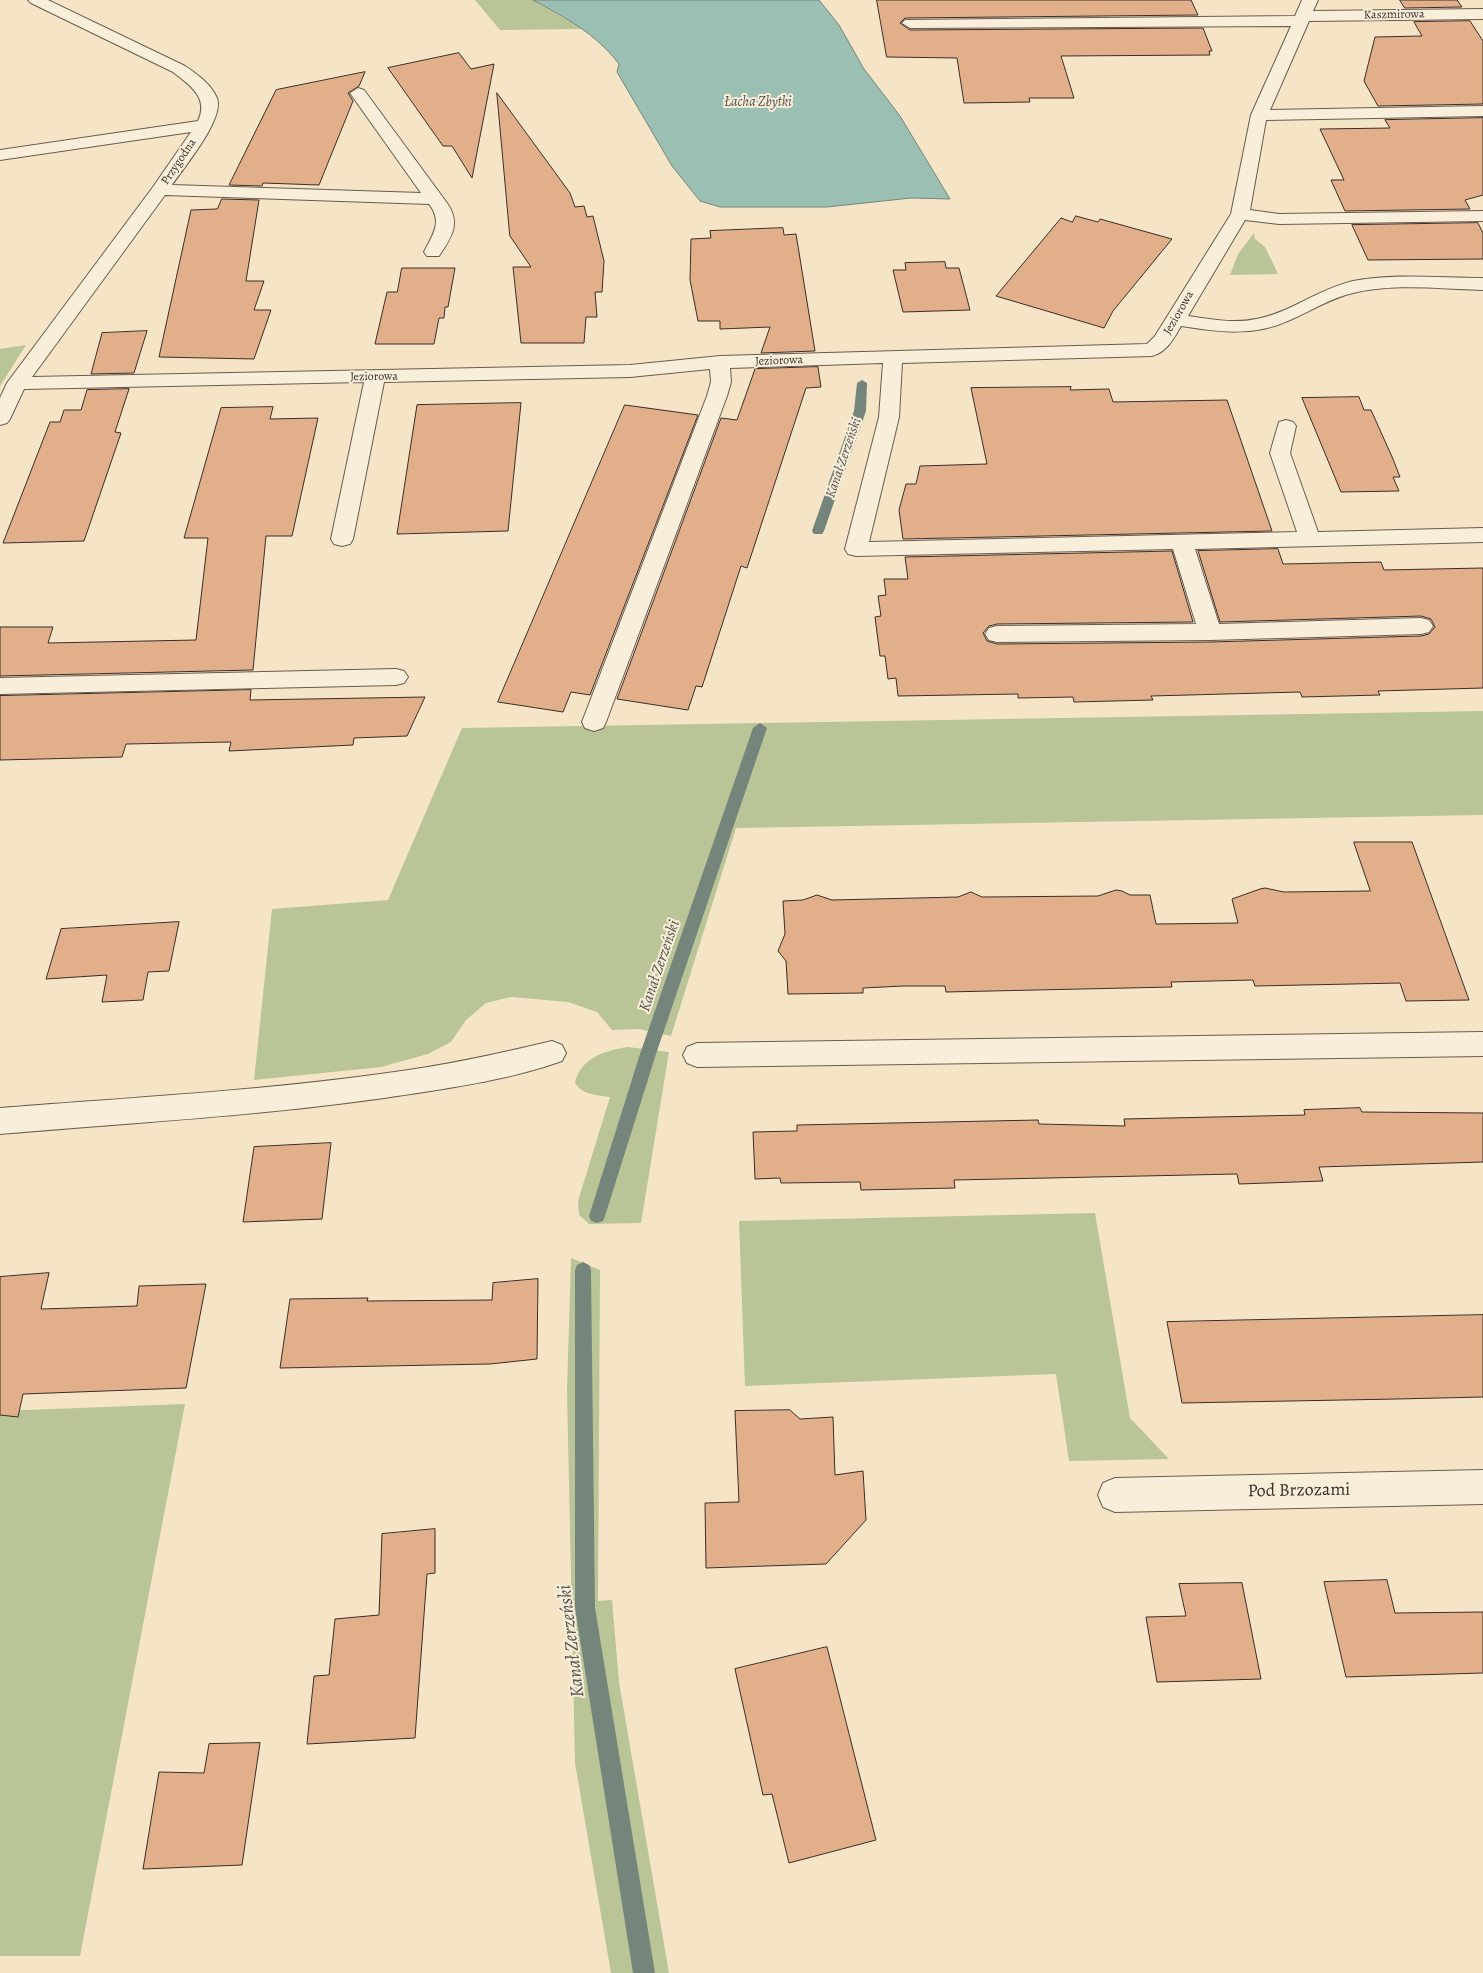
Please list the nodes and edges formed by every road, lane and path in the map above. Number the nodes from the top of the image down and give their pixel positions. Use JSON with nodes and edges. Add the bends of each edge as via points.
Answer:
{"nodes":[{"id":1,"x":36,"y":0,"type":"edge"},
{"id":2,"x":1305,"y":12,"type":"edge"},
{"id":3,"x":1483,"y":14,"type":"edge"},
{"id":4,"x":910,"y":23,"type":"dead end"},
{"id":5,"x":358,"y":93,"type":"dead end"},
{"id":6,"x":1483,"y":111,"type":"edge"},
{"id":7,"x":1259,"y":115,"type":"junction"},
{"id":8,"x":204,"y":125,"type":"junction"},
{"id":9,"x":0,"y":155,"type":"edge"},
{"id":10,"x":160,"y":190,"type":"junction"},
{"id":11,"x":434,"y":199,"type":"junction"},
{"id":12,"x":1240,"y":214,"type":"junction"},
{"id":13,"x":1483,"y":216,"type":"edge"},
{"id":14,"x":433,"y":252,"type":"dead end"},
{"id":15,"x":1483,"y":284,"type":"edge"},
{"id":16,"x":1174,"y":319,"type":"junction"},
{"id":17,"x":892,"y":357,"type":"junction"},
{"id":18,"x":720,"y":362,"type":"junction"},
{"id":19,"x":375,"y":377,"type":"junction"},
{"id":20,"x":17,"y":383,"type":"junction"},
{"id":21,"x":0,"y":419,"type":"edge"},
{"id":22,"x":1286,"y":426,"type":"dead end"},
{"id":23,"x":1483,"y":535,"type":"edge"},
{"id":24,"x":342,"y":539,"type":"dead end"},
{"id":25,"x":1310,"y":539,"type":"junction"},
{"id":26,"x":1182,"y":541,"type":"junction"},
{"id":27,"x":1421,"y":626,"type":"dead end"},
{"id":28,"x":1210,"y":632,"type":"junction"},
{"id":29,"x":996,"y":634,"type":"dead end"},
{"id":30,"x":396,"y":677,"type":"dead end"},
{"id":31,"x":0,"y":686,"type":"edge"},
{"id":32,"x":594,"y":722,"type":"dead end"},
{"id":33,"x":1483,"y":1044,"type":"edge"},
{"id":34,"x":552,"y":1053,"type":"dead end"},
{"id":35,"x":697,"y":1055,"type":"dead end"},
{"id":36,"x":0,"y":1120,"type":"edge"},
{"id":37,"x":1483,"y":1487,"type":"edge"},
{"id":38,"x":1114,"y":1495,"type":"dead end"}],
"edges":[{"from":1,"to":8,"type":"street","name":"Przygodna","via":[[179,69],[199,84],[208,99],[209,115]]},
{"from":2,"to":3,"type":"street","name":"Kaszmirowa"},
{"from":2,"to":4,"type":"street","name":"Kaszmirowa"},
{"from":2,"to":7,"type":"street","name":"Jeziorowa"},
{"from":5,"to":11,"type":"street"},
{"from":6,"to":7,"type":"street"},
{"from":7,"to":12,"type":"street","name":"Jeziorowa"},
{"from":8,"to":9,"type":"street"},
{"from":8,"to":10,"type":"street","name":"Przygodna"},
{"from":10,"to":11,"type":"street"},
{"from":10,"to":20,"type":"street","name":"Przygodna"},
{"from":11,"to":14,"type":"street","via":[[446,213],[447,224]]},
{"from":12,"to":13,"type":"street","via":[[1279,219]]},
{"from":12,"to":16,"type":"street","name":"Jeziorowa"},
{"from":15,"to":16,"type":"street","via":[[1353,287],[1272,321],[1247,327]]},
{"from":16,"to":17,"type":"street","name":"Jeziorowa","via":[[1157,346],[1143,352]]},
{"from":17,"to":18,"type":"street","name":"Jeziorowa"},
{"from":17,"to":26,"type":"street","via":[[889,417],[856,549]]},
{"from":18,"to":19,"type":"street","name":"Jeziorowa","via":[[630,371]]},
{"from":18,"to":32,"type":"street","via":[[721,382],[717,396]]},
{"from":19,"to":20,"type":"street","name":"Jeziorowa"},
{"from":19,"to":24,"type":"street"},
{"from":20,"to":21,"type":"street","name":"Przygodna"},
{"from":22,"to":25,"type":"street","via":[[1280,453]]},
{"from":23,"to":25,"type":"street"},
{"from":25,"to":26,"type":"street"},
{"from":26,"to":28,"type":"street"},
{"from":27,"to":28,"type":"street"},
{"from":28,"to":29,"type":"street"},
{"from":30,"to":31,"type":"street"},
{"from":33,"to":35,"type":"street"},
{"from":34,"to":36,"type":"street","via":[[493,1068],[352,1091]]},
{"from":37,"to":38,"type":"street","name":"Pod Brzozami"}]}
